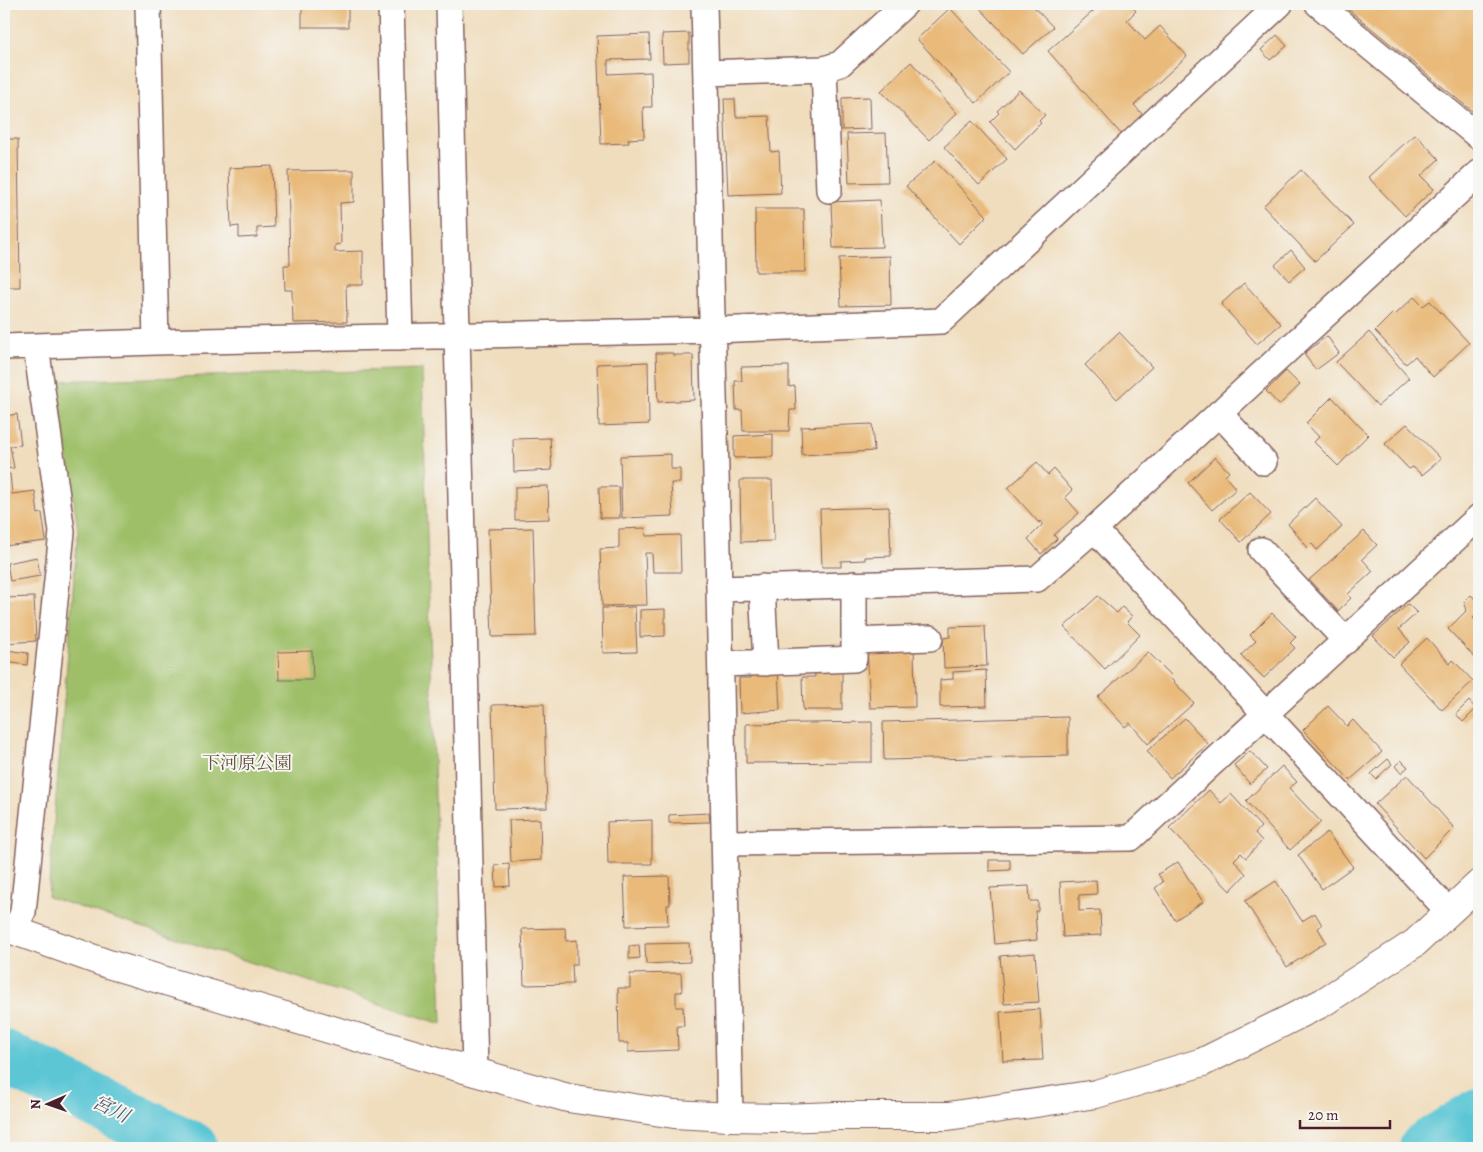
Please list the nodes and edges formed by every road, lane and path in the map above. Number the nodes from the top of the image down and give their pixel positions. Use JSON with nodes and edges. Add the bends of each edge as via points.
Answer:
{"nodes":[{"id":1,"x":148,"y":4,"type":"edge"},
{"id":2,"x":391,"y":4,"type":"edge"},
{"id":3,"x":450,"y":4,"type":"edge"},
{"id":4,"x":704,"y":4,"type":"edge"},
{"id":5,"x":905,"y":4,"type":"edge"},
{"id":6,"x":1280,"y":4,"type":"edge"},
{"id":7,"x":1318,"y":4,"type":"edge"},
{"id":8,"x":824,"y":69,"type":"junction"},
{"id":9,"x":706,"y":73,"type":"junction"},
{"id":10,"x":1479,"y":138,"type":"edge"},
{"id":11,"x":1479,"y":173,"type":"edge"},
{"id":12,"x":829,"y":190,"type":"dead end"},
{"id":13,"x":712,"y":330,"type":"junction"},
{"id":14,"x":457,"y":336,"type":"junction"},
{"id":15,"x":400,"y":338,"type":"junction"},
{"id":16,"x":156,"y":342,"type":"junction"},
{"id":17,"x":36,"y":346,"type":"junction"},
{"id":18,"x":4,"y":347,"type":"edge"},
{"id":19,"x":1219,"y":413,"type":"junction"},
{"id":20,"x":1264,"y":462,"type":"dead end"},
{"id":21,"x":1479,"y":517,"type":"edge"},
{"id":22,"x":1094,"y":529,"type":"junction"},
{"id":23,"x":1261,"y":550,"type":"dead end"},
{"id":24,"x":854,"y":584,"type":"junction"},
{"id":25,"x":762,"y":587,"type":"junction"},
{"id":26,"x":719,"y":589,"type":"junction"},
{"id":27,"x":930,"y":638,"type":"dead end"},
{"id":28,"x":854,"y":641,"type":"junction"},
{"id":29,"x":1346,"y":641,"type":"junction"},
{"id":30,"x":766,"y":662,"type":"junction"},
{"id":31,"x":721,"y":664,"type":"junction"},
{"id":32,"x":1266,"y":714,"type":"junction"},
{"id":33,"x":725,"y":843,"type":"junction"},
{"id":34,"x":1479,"y":884,"type":"edge"},
{"id":35,"x":1449,"y":912,"type":"junction"},
{"id":36,"x":10,"y":929,"type":"edge"},
{"id":37,"x":475,"y":1072,"type":"junction"},
{"id":38,"x":730,"y":1117,"type":"junction"}],
"edges":[{"from":1,"to":16,"type":"street"},
{"from":2,"to":15,"type":"street"},
{"from":3,"to":14,"type":"street"},
{"from":4,"to":9,"type":"street"},
{"from":5,"to":8,"type":"street","via":[[840,64]]},
{"from":6,"to":13,"type":"street","via":[[941,321]]},
{"from":7,"to":10,"type":"street"},
{"from":8,"to":9,"type":"street"},
{"from":8,"to":12,"type":"street"},
{"from":9,"to":13,"type":"street"},
{"from":11,"to":19,"type":"street"},
{"from":13,"to":14,"type":"street"},
{"from":13,"to":26,"type":"street"},
{"from":14,"to":15,"type":"street"},
{"from":14,"to":37,"type":"street"},
{"from":15,"to":16,"type":"street"},
{"from":16,"to":17,"type":"street"},
{"from":17,"to":18,"type":"street"},
{"from":17,"to":36,"type":"street","via":[[62,532],[23,912]]},
{"from":19,"to":20,"type":"street"},
{"from":19,"to":22,"type":"street"},
{"from":21,"to":29,"type":"street"},
{"from":22,"to":24,"type":"street","via":[[1037,579]]},
{"from":22,"to":32,"type":"street"},
{"from":23,"to":29,"type":"street"},
{"from":24,"to":25,"type":"street"},
{"from":24,"to":28,"type":"street"},
{"from":25,"to":26,"type":"street"},
{"from":25,"to":30,"type":"street"},
{"from":26,"to":31,"type":"street"},
{"from":27,"to":28,"type":"street"},
{"from":28,"to":30,"type":"street","via":[[854,660]]},
{"from":29,"to":32,"type":"street"},
{"from":30,"to":31,"type":"street"},
{"from":31,"to":33,"type":"street"},
{"from":32,"to":33,"type":"street","via":[[1131,838]]},
{"from":32,"to":35,"type":"street"},
{"from":33,"to":38,"type":"street"},
{"from":34,"to":35,"type":"street"},
{"from":35,"to":38,"type":"street","via":[[1415,943],[1322,1003],[1202,1062],[1096,1094],[948,1116]]},
{"from":36,"to":37,"type":"street","via":[[108,964]]},
{"from":37,"to":38,"type":"street","via":[[568,1098],[674,1114]]}]}
